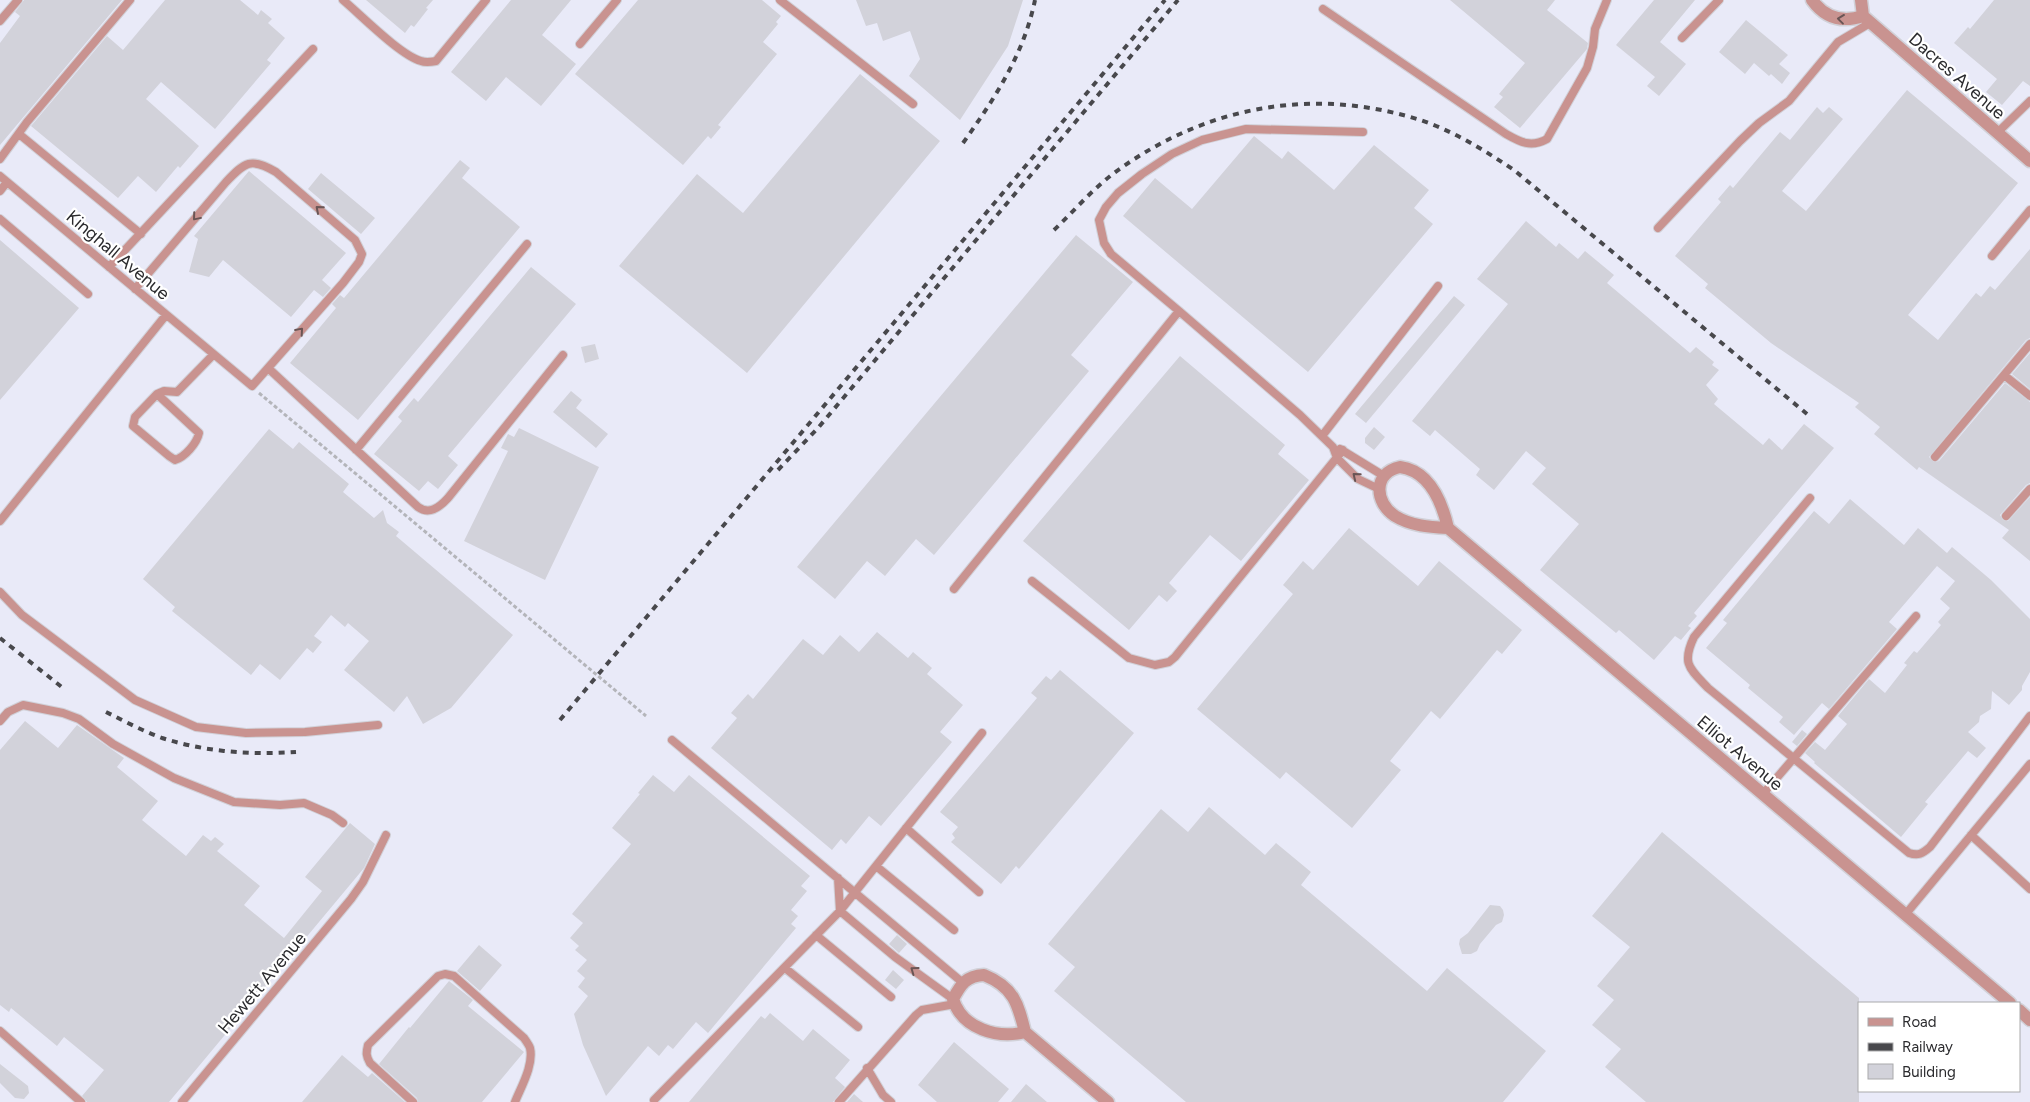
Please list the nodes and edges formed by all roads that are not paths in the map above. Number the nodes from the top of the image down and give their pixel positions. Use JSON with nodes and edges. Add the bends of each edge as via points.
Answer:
{"nodes":[{"id":1,"x":18,"y":0,"type":"edge"},
{"id":2,"x":130,"y":0,"type":"edge"},
{"id":3,"x":343,"y":0,"type":"edge"},
{"id":4,"x":486,"y":0,"type":"edge"},
{"id":5,"x":617,"y":0,"type":"edge"},
{"id":6,"x":780,"y":0,"type":"edge"},
{"id":7,"x":1607,"y":0,"type":"edge"},
{"id":8,"x":1719,"y":0,"type":"edge"},
{"id":9,"x":1812,"y":0,"type":"edge"},
{"id":10,"x":1861,"y":0,"type":"edge"},
{"id":11,"x":1323,"y":9,"type":"dead end"},
{"id":12,"x":1866,"y":19,"type":"junction"},
{"id":13,"x":0,"y":21,"type":"edge"},
{"id":14,"x":1682,"y":38,"type":"dead end"},
{"id":15,"x":580,"y":44,"type":"dead end"},
{"id":16,"x":313,"y":49,"type":"dead end"},
{"id":17,"x":2030,"y":101,"type":"edge"},
{"id":18,"x":913,"y":104,"type":"dead end"},
{"id":19,"x":1363,"y":132,"type":"dead end"},
{"id":20,"x":1997,"y":133,"type":"junction"},
{"id":21,"x":19,"y":134,"type":"junction"},
{"id":22,"x":0,"y":158,"type":"edge"},
{"id":23,"x":2030,"y":161,"type":"edge"},
{"id":24,"x":0,"y":176,"type":"edge"},
{"id":25,"x":7,"y":182,"type":"junction"},
{"id":26,"x":0,"y":191,"type":"edge"},
{"id":27,"x":2030,"y":210,"type":"edge"},
{"id":28,"x":0,"y":219,"type":"edge"},
{"id":29,"x":1658,"y":228,"type":"dead end"},
{"id":30,"x":141,"y":234,"type":"junction"},
{"id":31,"x":526,"y":244,"type":"dead end"},
{"id":32,"x":1992,"y":256,"type":"dead end"},
{"id":33,"x":109,"y":267,"type":"junction"},
{"id":34,"x":1438,"y":286,"type":"dead end"},
{"id":35,"x":135,"y":289,"type":"junction"},
{"id":36,"x":88,"y":294,"type":"dead end"},
{"id":37,"x":1180,"y":311,"type":"junction"},
{"id":38,"x":166,"y":315,"type":"junction"},
{"id":39,"x":2030,"y":344,"type":"edge"},
{"id":40,"x":563,"y":355,"type":"dead end"},
{"id":41,"x":215,"y":356,"type":"junction"},
{"id":42,"x":268,"y":368,"type":"junction"},
{"id":43,"x":2004,"y":375,"type":"junction"},
{"id":44,"x":157,"y":394,"type":"junction"},
{"id":45,"x":2030,"y":396,"type":"edge"},
{"id":46,"x":1322,"y":436,"type":"junction"},
{"id":47,"x":1333,"y":447,"type":"junction"},
{"id":48,"x":356,"y":450,"type":"junction"},
{"id":49,"x":1343,"y":450,"type":"junction"},
{"id":50,"x":1337,"y":458,"type":"junction"},
{"id":51,"x":1935,"y":458,"type":"dead end"},
{"id":52,"x":1384,"y":476,"type":"junction"},
{"id":53,"x":1379,"y":489,"type":"junction"},
{"id":54,"x":2030,"y":489,"type":"edge"},
{"id":55,"x":1810,"y":498,"type":"dead end"},
{"id":56,"x":2006,"y":516,"type":"dead end"},
{"id":57,"x":0,"y":521,"type":"edge"},
{"id":58,"x":1448,"y":528,"type":"junction"},
{"id":59,"x":1032,"y":581,"type":"dead end"},
{"id":60,"x":954,"y":589,"type":"dead end"},
{"id":61,"x":0,"y":592,"type":"edge"},
{"id":62,"x":1916,"y":616,"type":"dead end"},
{"id":63,"x":2030,"y":716,"type":"edge"},
{"id":64,"x":0,"y":721,"type":"edge"},
{"id":65,"x":378,"y":725,"type":"dead end"},
{"id":66,"x":982,"y":733,"type":"dead end"},
{"id":67,"x":672,"y":740,"type":"dead end"},
{"id":68,"x":1793,"y":759,"type":"junction"},
{"id":69,"x":2030,"y":764,"type":"edge"},
{"id":70,"x":1762,"y":795,"type":"junction"},
{"id":71,"x":343,"y":823,"type":"dead end"},
{"id":72,"x":906,"y":828,"type":"junction"},
{"id":73,"x":386,"y":835,"type":"dead end"},
{"id":74,"x":1971,"y":835,"type":"junction"},
{"id":75,"x":876,"y":866,"type":"junction"},
{"id":76,"x":838,"y":878,"type":"junction"},
{"id":77,"x":2030,"y":889,"type":"edge"},
{"id":78,"x":856,"y":891,"type":"junction"},
{"id":79,"x":979,"y":892,"type":"dead end"},
{"id":80,"x":840,"y":911,"type":"junction"},
{"id":81,"x":1905,"y":915,"type":"junction"},
{"id":82,"x":954,"y":930,"type":"dead end"},
{"id":83,"x":816,"y":935,"type":"junction"},
{"id":84,"x":785,"y":968,"type":"junction"},
{"id":85,"x":962,"y":982,"type":"junction"},
{"id":86,"x":891,"y":997,"type":"dead end"},
{"id":87,"x":954,"y":1002,"type":"junction"},
{"id":88,"x":2009,"y":1002,"type":"edge"},
{"id":89,"x":2020,"y":1011,"type":"edge"},
{"id":90,"x":2030,"y":1020,"type":"edge"},
{"id":91,"x":858,"y":1027,"type":"dead end"},
{"id":92,"x":0,"y":1031,"type":"edge"},
{"id":93,"x":1025,"y":1032,"type":"junction"},
{"id":94,"x":867,"y":1068,"type":"junction"},
{"id":95,"x":654,"y":1100,"type":"dead end"},
{"id":96,"x":81,"y":1102,"type":"edge"},
{"id":97,"x":182,"y":1102,"type":"edge"},
{"id":98,"x":413,"y":1102,"type":"edge"},
{"id":99,"x":515,"y":1102,"type":"edge"},
{"id":100,"x":839,"y":1102,"type":"edge"},
{"id":101,"x":891,"y":1102,"type":"edge"},
{"id":102,"x":1108,"y":1102,"type":"edge"}],
"edges":[{"from":1,"to":13,"type":"lane"},
{"from":2,"to":21,"type":"lane"},
{"from":3,"to":4,"type":"lane","via":[[405,54],[429,63],[436,61]]},
{"from":5,"to":15,"type":"lane"},
{"from":6,"to":18,"type":"lane"},
{"from":7,"to":11,"type":"lane","via":[[1595,29],[1587,68],[1547,139],[1529,144],[1506,134]]},
{"from":8,"to":14,"type":"lane"},
{"from":12,"to":9,"type":"street","one_way":true,"via":[[1831,17]]},
{"from":10,"to":12,"type":"street"},
{"from":12,"to":20,"type":"street","name":"Dacres Avenue"},
{"from":12,"to":29,"type":"lane","via":[[1832,48],[1789,100],[1759,123]]},
{"from":16,"to":30,"type":"lane"},
{"from":17,"to":20,"type":"lane"},
{"from":19,"to":37,"type":"lane","via":[[1246,129],[1202,140],[1172,154],[1118,193],[1099,220],[1104,243],[1111,254]]},
{"from":20,"to":23,"type":"street","name":"Dacres Avenue"},
{"from":21,"to":22,"type":"lane"},
{"from":21,"to":30,"type":"lane"},
{"from":24,"to":25,"type":"lane","name":"Kinghall Avenue"},
{"from":25,"to":26,"type":"lane"},
{"from":25,"to":33,"type":"lane","name":"Kinghall Avenue"},
{"from":27,"to":32,"type":"lane"},
{"from":28,"to":36,"type":"lane"},
{"from":30,"to":33,"type":"lane"},
{"from":31,"to":48,"type":"lane"},
{"from":33,"to":35,"type":"lane","name":"Kinghall Avenue"},
{"from":34,"to":46,"type":"lane"},
{"from":35,"to":38,"type":"lane","name":"Kinghall Avenue"},
{"from":42,"to":35,"type":"lane","one_way":true,"via":[[343,283],[362,254],[355,240],[263,164],[251,162],[242,166]]},
{"from":37,"to":46,"type":"lane"},
{"from":37,"to":60,"type":"lane"},
{"from":38,"to":41,"type":"lane","name":"Kinghall Avenue"},
{"from":38,"to":57,"type":"lane"},
{"from":39,"to":43,"type":"lane"},
{"from":40,"to":48,"type":"lane","via":[[448,498],[430,511],[418,507]]},
{"from":41,"to":42,"type":"lane","name":"Kinghall Avenue","via":[[252,386]]},
{"from":41,"to":44,"type":"lane","via":[[177,392]]},
{"from":42,"to":48,"type":"lane"},
{"from":43,"to":45,"type":"lane"},
{"from":43,"to":51,"type":"lane"},
{"from":44,"to":44,"type":"lane","via":[[135,417],[133,426],[175,460],[198,439],[199,433]]},
{"from":46,"to":47,"type":"lane"},
{"from":47,"to":49,"type":"lane"},
{"from":47,"to":50,"type":"lane"},
{"from":49,"to":50,"type":"lane"},
{"from":49,"to":52,"type":"lane"},
{"from":53,"to":50,"type":"lane","one_way":true,"via":[[1358,479]]},
{"from":50,"to":59,"type":"lane","via":[[1168,662],[1154,665],[1129,658]]},
{"from":52,"to":53,"type":"street"},
{"from":52,"to":58,"type":"street","via":[[1390,469],[1400,467],[1419,473],[1437,495]]},
{"from":53,"to":58,"type":"street","via":[[1383,503],[1396,517],[1422,526]]},
{"from":54,"to":56,"type":"lane"},
{"from":55,"to":68,"type":"lane","via":[[1694,637],[1687,651],[1687,662],[1692,671],[1708,688]]},
{"from":58,"to":70,"type":"street","name":"Elliot Avenue"},
{"from":61,"to":65,"type":"lane","via":[[22,615],[136,700],[196,727],[246,733],[305,732]]},
{"from":62,"to":68,"type":"lane"},
{"from":63,"to":68,"type":"lane","via":[[1922,854],[1908,853]]},
{"from":64,"to":71,"type":"lane","via":[[8,712],[23,705],[63,713],[79,718],[113,744],[174,778],[234,802],[304,803],[332,814]]},
{"from":66,"to":72,"type":"lane"},
{"from":67,"to":76,"type":"lane"},
{"from":68,"to":70,"type":"lane"},
{"from":69,"to":74,"type":"lane"},
{"from":70,"to":81,"type":"street","name":"Elliot Avenue"},
{"from":72,"to":75,"type":"lane"},
{"from":72,"to":79,"type":"lane"},
{"from":73,"to":97,"type":"lane","name":"Hewett Avenue","via":[[363,882],[331,924]]},
{"from":74,"to":77,"type":"lane"},
{"from":74,"to":81,"type":"lane"},
{"from":75,"to":78,"type":"lane"},
{"from":75,"to":82,"type":"lane"},
{"from":76,"to":78,"type":"lane"},
{"from":76,"to":80,"type":"lane"},
{"from":78,"to":80,"type":"lane"},
{"from":78,"to":85,"type":"lane"},
{"from":80,"to":83,"type":"lane"},
{"from":87,"to":80,"type":"lane","one_way":true},
{"from":81,"to":88,"type":"street","name":"Elliot Avenue"},
{"from":83,"to":84,"type":"lane"},
{"from":83,"to":86,"type":"lane"},
{"from":84,"to":91,"type":"lane"},
{"from":84,"to":95,"type":"lane"},
{"from":85,"to":87,"type":"street"},
{"from":85,"to":93,"type":"street","via":[[984,975],[1003,986],[1018,1003]]},
{"from":87,"to":93,"type":"street","via":[[971,1024],[982,1030],[1002,1036]]},
{"from":87,"to":94,"type":"lane","via":[[922,1010]]},
{"from":89,"to":90,"type":"street"},
{"from":92,"to":96,"type":"lane"},
{"from":93,"to":102,"type":"street"},
{"from":94,"to":100,"type":"lane"},
{"from":94,"to":101,"type":"lane"},
{"from":98,"to":99,"type":"lane","via":[[370,1063],[366,1052],[368,1045],[438,976],[444,974],[454,976],[530,1047],[528,1068]]}]}
